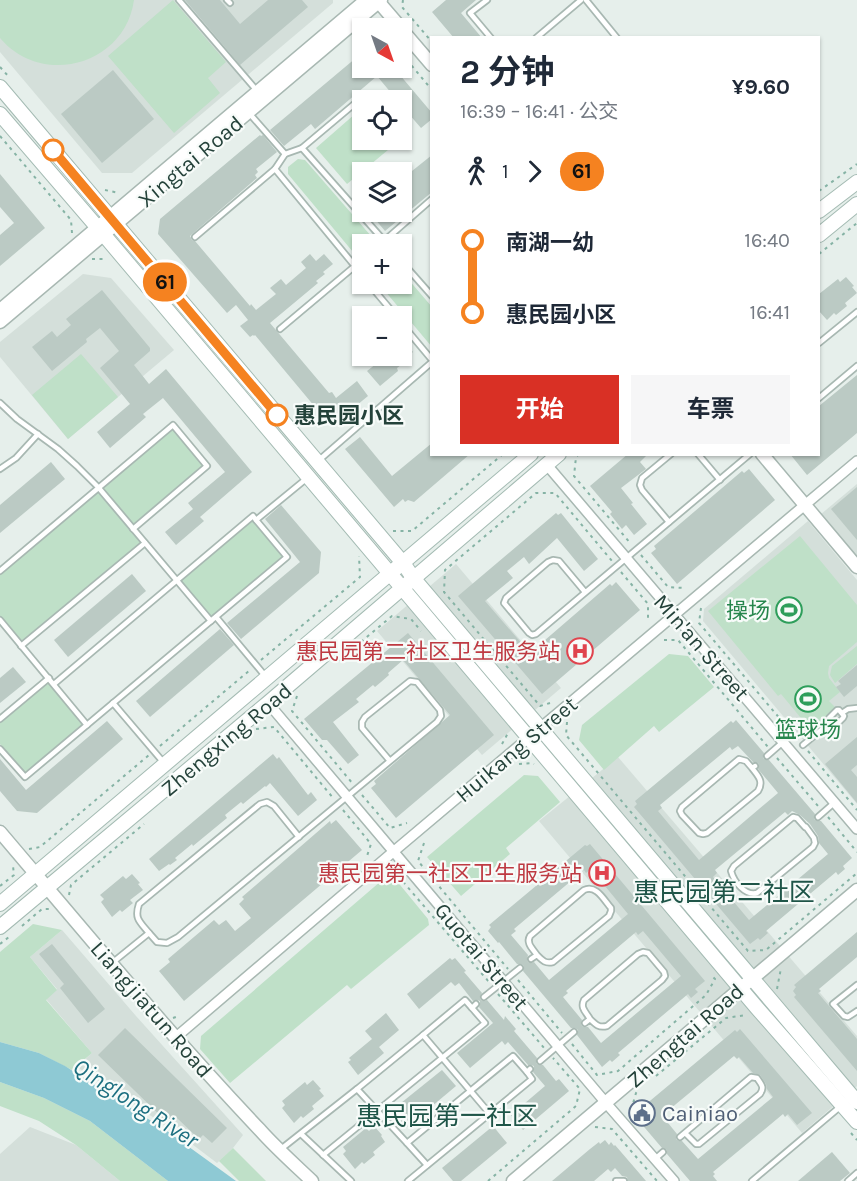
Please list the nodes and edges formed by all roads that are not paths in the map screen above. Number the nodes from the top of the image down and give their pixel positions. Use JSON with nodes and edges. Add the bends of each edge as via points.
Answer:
{"nodes":[{"id":1,"x":179,"y":0,"type":"edge"},
{"id":2,"x":366,"y":0,"type":"edge"},
{"id":3,"x":487,"y":0,"type":"edge"},
{"id":4,"x":581,"y":0,"type":"edge"},
{"id":5,"x":586,"y":0,"type":"edge"},
{"id":6,"x":379,"y":1,"type":"edge"},
{"id":7,"x":393,"y":18,"type":"edge"},
{"id":8,"x":489,"y":36,"type":"edge"},
{"id":9,"x":538,"y":36,"type":"edge"},
{"id":10,"x":615,"y":36,"type":"edge"},
{"id":11,"x":412,"y":41,"type":"edge"},
{"id":12,"x":430,"y":63,"type":"edge"},
{"id":13,"x":0,"y":87,"type":"edge"},
{"id":14,"x":258,"y":92,"type":"junction"},
{"id":15,"x":352,"y":106,"type":"edge"},
{"id":16,"x":248,"y":112,"type":"junction"},
{"id":17,"x":0,"y":114,"type":"edge"},
{"id":18,"x":302,"y":147,"type":"junction"},
{"id":19,"x":285,"y":154,"type":"junction"},
{"id":20,"x":275,"y":169,"type":"junction"},
{"id":21,"x":857,"y":182,"type":"edge"},
{"id":22,"x":430,"y":201,"type":"edge"},
{"id":23,"x":820,"y":210,"type":"edge"},
{"id":24,"x":855,"y":210,"type":"edge"},
{"id":25,"x":113,"y":220,"type":"junction"},
{"id":26,"x":100,"y":231,"type":"junction"},
{"id":27,"x":378,"y":234,"type":"edge"},
{"id":28,"x":395,"y":234,"type":"edge"},
{"id":29,"x":820,"y":235,"type":"edge"},
{"id":30,"x":195,"y":237,"type":"dead end"},
{"id":31,"x":352,"y":262,"type":"edge"},
{"id":32,"x":352,"y":269,"type":"edge"},
{"id":33,"x":412,"y":273,"type":"edge"},
{"id":34,"x":377,"y":294,"type":"edge"},
{"id":35,"x":430,"y":294,"type":"edge"},
{"id":36,"x":388,"y":306,"type":"edge"},
{"id":37,"x":0,"y":310,"type":"edge"},
{"id":38,"x":857,"y":312,"type":"edge"},
{"id":39,"x":0,"y":322,"type":"edge"},
{"id":40,"x":280,"y":329,"type":"dead end"},
{"id":41,"x":412,"y":336,"type":"edge"},
{"id":42,"x":820,"y":342,"type":"edge"},
{"id":43,"x":430,"y":359,"type":"edge"},
{"id":44,"x":430,"y":363,"type":"edge"},
{"id":45,"x":857,"y":366,"type":"edge"},
{"id":46,"x":820,"y":397,"type":"edge"},
{"id":47,"x":0,"y":404,"type":"edge"},
{"id":48,"x":38,"y":434,"type":"junction"},
{"id":49,"x":529,"y":456,"type":"edge"},
{"id":50,"x":557,"y":456,"type":"edge"},
{"id":51,"x":669,"y":456,"type":"edge"},
{"id":52,"x":700,"y":456,"type":"edge"},
{"id":53,"x":748,"y":456,"type":"edge"},
{"id":54,"x":764,"y":456,"type":"edge"},
{"id":55,"x":857,"y":461,"type":"edge"},
{"id":56,"x":317,"y":462,"type":"junction"},
{"id":57,"x":547,"y":465,"type":"junction"},
{"id":58,"x":0,"y":469,"type":"edge"},
{"id":59,"x":308,"y":477,"type":"junction"},
{"id":60,"x":720,"y":480,"type":"junction"},
{"id":61,"x":98,"y":488,"type":"junction"},
{"id":62,"x":805,"y":505,"type":"junction"},
{"id":63,"x":256,"y":520,"type":"junction"},
{"id":64,"x":669,"y":522,"type":"junction"},
{"id":65,"x":132,"y":529,"type":"junction"},
{"id":66,"x":145,"y":543,"type":"junction"},
{"id":67,"x":626,"y":558,"type":"junction"},
{"id":68,"x":403,"y":563,"type":"junction"},
{"id":69,"x":857,"y":567,"type":"edge"},
{"id":70,"x":0,"y":571,"type":"edge"},
{"id":71,"x":390,"y":574,"type":"junction"},
{"id":72,"x":414,"y":579,"type":"junction"},
{"id":73,"x":177,"y":580,"type":"junction"},
{"id":74,"x":402,"y":589,"type":"junction"},
{"id":75,"x":585,"y":592,"type":"junction"},
{"id":76,"x":674,"y":615,"type":"junction"},
{"id":77,"x":216,"y":616,"type":"junction"},
{"id":78,"x":0,"y":620,"type":"edge"},
{"id":79,"x":211,"y":621,"type":"junction"},
{"id":80,"x":21,"y":646,"type":"junction"},
{"id":81,"x":49,"y":678,"type":"junction"},
{"id":82,"x":268,"y":678,"type":"junction"},
{"id":83,"x":54,"y":684,"type":"junction"},
{"id":84,"x":113,"y":703,"type":"junction"},
{"id":85,"x":268,"y":703,"type":"junction"},
{"id":86,"x":857,"y":708,"type":"edge"},
{"id":87,"x":0,"y":719,"type":"edge"},
{"id":88,"x":87,"y":725,"type":"junction"},
{"id":89,"x":535,"y":733,"type":"junction"},
{"id":90,"x":783,"y":742,"type":"junction"},
{"id":91,"x":803,"y":745,"type":"road end"},
{"id":92,"x":0,"y":749,"type":"edge"},
{"id":93,"x":767,"y":756,"type":"dead end"},
{"id":94,"x":390,"y":761,"type":"junction"},
{"id":95,"x":165,"y":765,"type":"junction"},
{"id":96,"x":753,"y":767,"type":"joint"},
{"id":97,"x":347,"y":797,"type":"junction"},
{"id":98,"x":834,"y":803,"type":"junction"},
{"id":99,"x":818,"y":817,"type":"dead end"},
{"id":100,"x":805,"y":827,"type":"joint"},
{"id":101,"x":857,"y":830,"type":"edge"},
{"id":102,"x":0,"y":832,"type":"edge"},
{"id":103,"x":299,"y":837,"type":"junction"},
{"id":104,"x":393,"y":852,"type":"junction"},
{"id":105,"x":36,"y":874,"type":"junction"},
{"id":106,"x":48,"y":888,"type":"junction"},
{"id":107,"x":857,"y":890,"type":"edge"},
{"id":108,"x":0,"y":904,"type":"edge"},
{"id":109,"x":0,"y":927,"type":"edge"},
{"id":110,"x":149,"y":933,"type":"junction"},
{"id":111,"x":537,"y":955,"type":"junction"},
{"id":112,"x":531,"y":959,"type":"dead end"},
{"id":113,"x":111,"y":964,"type":"junction"},
{"id":114,"x":520,"y":968,"type":"dead end"},
{"id":115,"x":752,"y":978,"type":"junction"},
{"id":116,"x":503,"y":981,"type":"junction"},
{"id":117,"x":857,"y":985,"type":"edge"},
{"id":118,"x":740,"y":988,"type":"junction"},
{"id":119,"x":484,"y":997,"type":"dead end"},
{"id":120,"x":857,"y":1011,"type":"edge"},
{"id":121,"x":590,"y":1019,"type":"junction"},
{"id":122,"x":585,"y":1023,"type":"dead end"},
{"id":123,"x":574,"y":1032,"type":"dead end"},
{"id":124,"x":423,"y":1035,"type":"junction"},
{"id":125,"x":175,"y":1038,"type":"junction"},
{"id":126,"x":557,"y":1046,"type":"junction"},
{"id":127,"x":442,"y":1058,"type":"junction"},
{"id":128,"x":540,"y":1060,"type":"dead end"},
{"id":129,"x":357,"y":1089,"type":"junction"},
{"id":130,"x":470,"y":1091,"type":"junction"},
{"id":131,"x":852,"y":1099,"type":"edge"},
{"id":132,"x":606,"y":1103,"type":"junction"},
{"id":133,"x":378,"y":1112,"type":"junction"},
{"id":134,"x":490,"y":1114,"type":"junction"},
{"id":135,"x":857,"y":1122,"type":"edge"},
{"id":136,"x":685,"y":1133,"type":"junction"},
{"id":137,"x":301,"y":1134,"type":"junction"},
{"id":138,"x":680,"y":1137,"type":"dead end"},
{"id":139,"x":407,"y":1143,"type":"junction"},
{"id":140,"x":280,"y":1150,"type":"junction"},
{"id":141,"x":663,"y":1152,"type":"dead end"},
{"id":142,"x":323,"y":1155,"type":"junction"},
{"id":143,"x":655,"y":1159,"type":"junction"},
{"id":144,"x":427,"y":1165,"type":"junction"},
{"id":145,"x":857,"y":1173,"type":"edge"},
{"id":146,"x":312,"y":1181,"type":"edge"},
{"id":147,"x":351,"y":1181,"type":"edge"},
{"id":148,"x":408,"y":1181,"type":"edge"},
{"id":149,"x":513,"y":1181,"type":"edge"},
{"id":150,"x":616,"y":1181,"type":"edge"},
{"id":151,"x":624,"y":1181,"type":"edge"},
{"id":152,"x":674,"y":1181,"type":"edge"},
{"id":153,"x":752,"y":1181,"type":"edge"},
{"id":154,"x":848,"y":1181,"type":"edge"}],
"edges":[{"from":1,"to":14,"type":"lane"},
{"from":2,"to":14,"type":"street","name":"Xingtai Road"},
{"from":3,"to":8,"type":"lane","via":[[471,14]]},
{"from":4,"to":9,"type":"lane"},
{"from":5,"to":10,"type":"lane"},
{"from":6,"to":7,"type":"street"},
{"from":6,"to":16,"type":"street","name":"Xingtai Road"},
{"from":11,"to":12,"type":"street"},
{"from":13,"to":25,"type":"main road"},
{"from":14,"to":25,"type":"street","name":"Xingtai Road"},
{"from":15,"to":18,"type":"lane"},
{"from":16,"to":19,"type":"lane"},
{"from":16,"to":25,"type":"street","name":"Xingtai Road"},
{"from":17,"to":26,"type":"main road"},
{"from":18,"to":19,"type":"lane"},
{"from":18,"to":27,"type":"lane"},
{"from":19,"to":20,"type":"lane"},
{"from":20,"to":30,"type":"lane"},
{"from":20,"to":31,"type":"lane"},
{"from":21,"to":23,"type":"main road"},
{"from":22,"to":28,"type":"lane"},
{"from":24,"to":29,"type":"main road"},
{"from":25,"to":26,"type":"street","name":"Xingtai Road"},
{"from":25,"to":56,"type":"main road"},
{"from":26,"to":37,"type":"street","name":"Xingtai Road"},
{"from":26,"to":39,"type":"street","name":"Xingtai Road"},
{"from":26,"to":59,"type":"main road"},
{"from":32,"to":40,"type":"lane"},
{"from":33,"to":35,"type":"lane"},
{"from":34,"to":36,"type":"lane"},
{"from":38,"to":42,"type":"lane"},
{"from":41,"to":43,"type":"lane"},
{"from":44,"to":56,"type":"lane"},
{"from":45,"to":46,"type":"lane"},
{"from":47,"to":48,"type":"lane"},
{"from":48,"to":58,"type":"lane"},
{"from":48,"to":61,"type":"lane"},
{"from":49,"to":68,"type":"main road","name":"Zhengxing Road"},
{"from":50,"to":57,"type":"main road","name":"Zhengxing Road"},
{"from":51,"to":64,"type":"lane","via":[[642,478],[640,485]]},
{"from":52,"to":60,"type":"lane"},
{"from":53,"to":60,"type":"lane"},
{"from":54,"to":62,"type":"street"},
{"from":55,"to":62,"type":"street","name":"Huikang Street"},
{"from":56,"to":68,"type":"main road"},
{"from":57,"to":67,"type":"street","name":"Min'an Street"},
{"from":57,"to":72,"type":"main road","name":"Zhengxing Road"},
{"from":59,"to":63,"type":"lane"},
{"from":59,"to":71,"type":"main road"},
{"from":60,"to":64,"type":"lane"},
{"from":61,"to":65,"type":"lane"},
{"from":61,"to":65,"type":"lane","via":[[173,425],[207,466]]},
{"from":61,"to":70,"type":"lane"},
{"from":62,"to":69,"type":"street"},
{"from":62,"to":76,"type":"street","name":"Huikang Street"},
{"from":63,"to":73,"type":"lane","via":[[253,516]]},
{"from":63,"to":77,"type":"lane","via":[[287,557]]},
{"from":64,"to":67,"type":"lane"},
{"from":65,"to":66,"type":"lane"},
{"from":66,"to":73,"type":"lane"},
{"from":66,"to":80,"type":"lane"},
{"from":67,"to":75,"type":"lane"},
{"from":67,"to":76,"type":"street","name":"Min'an Street"},
{"from":68,"to":71,"type":"main road","name":"Zhengxing Road"},
{"from":68,"to":72,"type":"main road"},
{"from":71,"to":74,"type":"main road"},
{"from":71,"to":82,"type":"main road","name":"Zhengxing Road"},
{"from":72,"to":74,"type":"main road","name":"Zhengxing Road"},
{"from":72,"to":89,"type":"main road"},
{"from":73,"to":79,"type":"lane"},
{"from":73,"to":83,"type":"lane"},
{"from":74,"to":85,"type":"main road","name":"Zhengxing Road"},
{"from":74,"to":89,"type":"main road"},
{"from":75,"to":75,"type":"lane","via":[[532,635],[504,603],[553,560],[559,561]]},
{"from":76,"to":89,"type":"street","name":"Huikang Street"},
{"from":76,"to":90,"type":"street","name":"Min'an Street"},
{"from":77,"to":79,"type":"lane"},
{"from":77,"to":82,"type":"lane"},
{"from":78,"to":80,"type":"lane"},
{"from":79,"to":84,"type":"lane"},
{"from":80,"to":81,"type":"lane"},
{"from":81,"to":83,"type":"lane"},
{"from":81,"to":87,"type":"lane"},
{"from":82,"to":95,"type":"main road","name":"Zhengxing Road"},
{"from":83,"to":88,"type":"lane"},
{"from":84,"to":88,"type":"lane"},
{"from":84,"to":95,"type":"lane"},
{"from":85,"to":97,"type":"street","name":"Guotai Street"},
{"from":85,"to":106,"type":"main road","name":"Zhengxing Road"},
{"from":86,"to":91,"type":"lane","via":[[842,713],[844,716],[837,724],[831,722]]},
{"from":88,"to":92,"type":"lane","via":[[25,777]]},
{"from":89,"to":104,"type":"street","name":"Huikang Street"},
{"from":89,"to":115,"type":"main road"},
{"from":89,"to":118,"type":"main road"},
{"from":90,"to":93,"type":"lane"},
{"from":90,"to":98,"type":"street","name":"Min'an Street"},
{"from":94,"to":94,"type":"lane","via":[[441,716],[413,680],[362,722],[362,728]]},
{"from":94,"to":97,"type":"lane"},
{"from":95,"to":105,"type":"main road","name":"Zhengxing Road"},
{"from":96,"to":96,"type":"lane","via":[[761,782],[758,791],[707,833],[699,834],[682,815],[682,807],[739,759]]},
{"from":97,"to":103,"type":"lane"},
{"from":97,"to":104,"type":"street","name":"Guotai Street"},
{"from":98,"to":99,"type":"lane"},
{"from":98,"to":101,"type":"street","name":"Min'an Street"},
{"from":100,"to":100,"type":"lane","via":[[814,838],[813,847],[757,893],[747,892],[732,875],[734,866],[793,817]]},
{"from":102,"to":105,"type":"street","name":"Liangjiatun Road"},
{"from":103,"to":110,"type":"lane","via":[[178,937],[167,943],[157,942]]},
{"from":103,"to":110,"type":"lane","via":[[274,806],[260,804],[139,904],[137,918]]},
{"from":104,"to":116,"type":"street","name":"Guotai Street"},
{"from":104,"to":125,"type":"street","name":"Huikang Street"},
{"from":105,"to":106,"type":"street","name":"Liangjiatun Road"},
{"from":105,"to":108,"type":"main road","name":"Zhengxing Road"},
{"from":106,"to":109,"type":"main road","name":"Zhengxing Road"},
{"from":106,"to":113,"type":"street","name":"Liangjiatun Road"},
{"from":107,"to":115,"type":"street","name":"Zhengtai Road"},
{"from":110,"to":113,"type":"lane"},
{"from":111,"to":111,"type":"lane","via":[[543,962],[553,962],[609,916],[610,908],[594,888],[584,890],[530,936],[529,944]]},
{"from":111,"to":112,"type":"lane"},
{"from":113,"to":125,"type":"street","name":"Liangjiatun Road"},
{"from":114,"to":116,"type":"lane"},
{"from":115,"to":118,"type":"street","name":"Zhengtai Road"},
{"from":115,"to":131,"type":"main road"},
{"from":116,"to":119,"type":"lane"},
{"from":116,"to":126,"type":"street","name":"Guotai Street"},
{"from":117,"to":120,"type":"lane","via":[[833,1004],[844,1016]]},
{"from":118,"to":131,"type":"main road"},
{"from":118,"to":132,"type":"street","name":"Zhengtai Road"},
{"from":121,"to":121,"type":"lane","via":[[596,1026],[607,1026],[662,980],[664,972],[648,953],[638,954],[584,1000],[582,1008]]},
{"from":121,"to":122,"type":"lane"},
{"from":123,"to":126,"type":"lane"},
{"from":124,"to":127,"type":"lane"},
{"from":124,"to":127,"type":"lane","via":[[465,1000],[474,1006],[485,1023]]},
{"from":124,"to":129,"type":"lane"},
{"from":125,"to":140,"type":"street","name":"Liangjiatun Road"},
{"from":126,"to":128,"type":"lane"},
{"from":126,"to":132,"type":"street","name":"Guotai Street"},
{"from":127,"to":130,"type":"lane"},
{"from":127,"to":133,"type":"lane"},
{"from":129,"to":133,"type":"lane"},
{"from":129,"to":137,"type":"lane"},
{"from":130,"to":134,"type":"lane"},
{"from":130,"to":134,"type":"lane","via":[[513,1056],[528,1070],[532,1078]]},
{"from":130,"to":139,"type":"lane"},
{"from":131,"to":135,"type":"main road"},
{"from":131,"to":153,"type":"lane"},
{"from":132,"to":143,"type":"street","name":"Guotai Street"},
{"from":132,"to":149,"type":"street","name":"Zhengtai Road"},
{"from":133,"to":139,"type":"lane"},
{"from":133,"to":142,"type":"lane"},
{"from":134,"to":144,"type":"lane"},
{"from":136,"to":136,"type":"lane","via":[[751,1077],[762,1085],[760,1094],[699,1144]]},
{"from":136,"to":138,"type":"lane"},
{"from":137,"to":140,"type":"lane"},
{"from":137,"to":142,"type":"lane"},
{"from":139,"to":144,"type":"lane"},
{"from":140,"to":146,"type":"street","name":"Liangjiatun Road"},
{"from":141,"to":143,"type":"lane"},
{"from":142,"to":147,"type":"lane"},
{"from":143,"to":152,"type":"street","name":"Guotai Street"},
{"from":144,"to":148,"type":"lane"},
{"from":145,"to":154,"type":"lane"},
{"from":150,"to":151,"type":"lane"}]}
